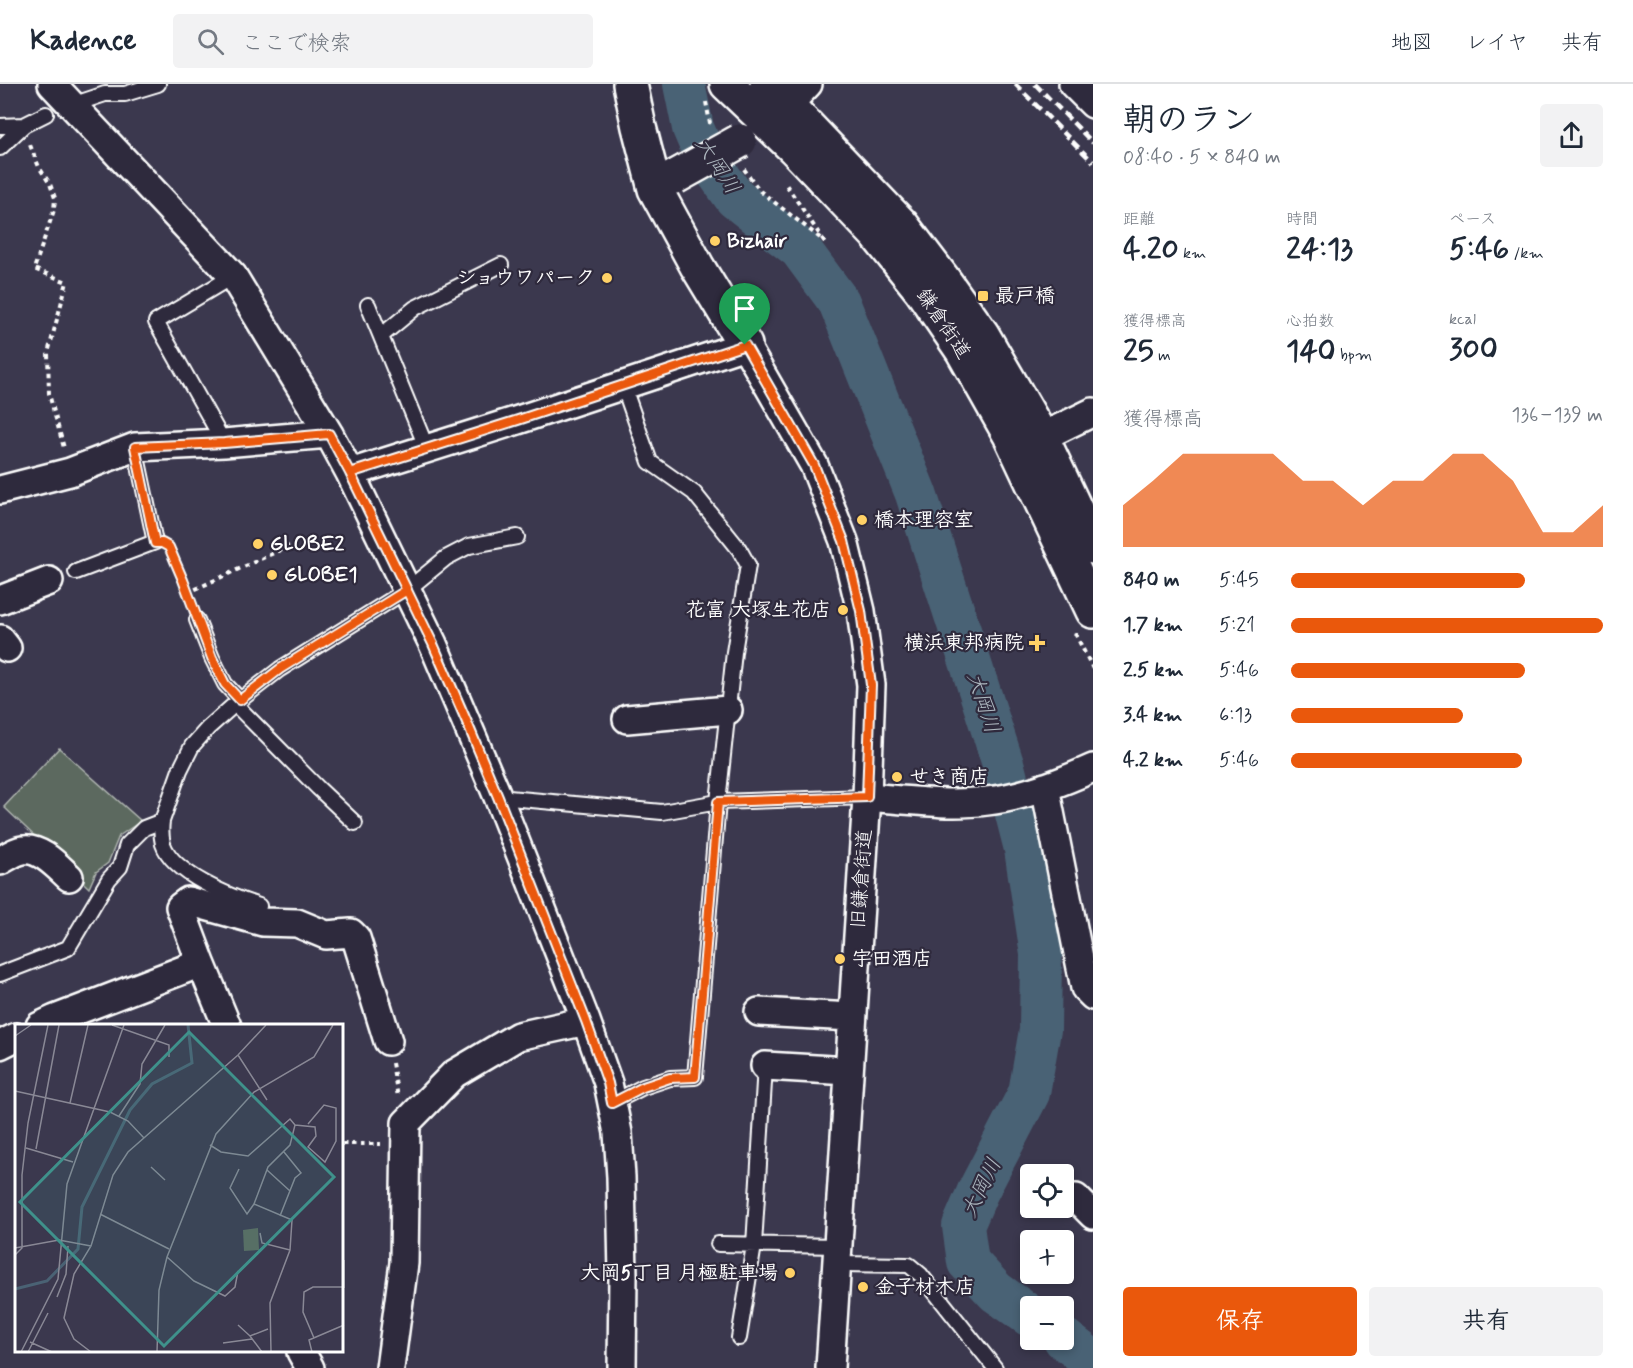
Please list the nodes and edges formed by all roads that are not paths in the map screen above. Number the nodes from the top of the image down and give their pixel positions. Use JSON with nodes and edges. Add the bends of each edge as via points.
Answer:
{"nodes":[{"id":1,"x":52,"y":84,"type":"edge"},
{"id":2,"x":158,"y":84,"type":"edge"},
{"id":3,"x":630,"y":84,"type":"edge"},
{"id":4,"x":1073,"y":84,"type":"edge"},
{"id":5,"x":716,"y":89,"type":"edge"},
{"id":6,"x":783,"y":99,"type":"edge"},
{"id":7,"x":1093,"y":104,"type":"edge"},
{"id":8,"x":72,"y":105,"type":"junction"},
{"id":9,"x":46,"y":114,"type":"dead end"},
{"id":10,"x":0,"y":126,"type":"edge"},
{"id":11,"x":23,"y":126,"type":"junction"},
{"id":12,"x":0,"y":148,"type":"edge"},
{"id":13,"x":665,"y":183,"type":"junction"},
{"id":14,"x":501,"y":266,"type":"dead end"},
{"id":15,"x":233,"y":276,"type":"junction"},
{"id":16,"x":368,"y":305,"type":"dead end"},
{"id":17,"x":381,"y":336,"type":"junction"},
{"id":18,"x":745,"y":345,"type":"junction"},
{"id":19,"x":622,"y":385,"type":"junction"},
{"id":20,"x":1093,"y":412,"type":"edge"},
{"id":21,"x":329,"y":434,"type":"junction"},
{"id":22,"x":1041,"y":436,"type":"junction"},
{"id":23,"x":224,"y":443,"type":"junction"},
{"id":24,"x":135,"y":447,"type":"junction"},
{"id":25,"x":427,"y":449,"type":"junction"},
{"id":26,"x":350,"y":473,"type":"junction"},
{"id":27,"x":0,"y":490,"type":"edge"},
{"id":28,"x":517,"y":537,"type":"dead end"},
{"id":29,"x":1093,"y":547,"type":"edge"},
{"id":30,"x":76,"y":572,"type":"dead end"},
{"id":31,"x":49,"y":581,"type":"dead end"},
{"id":32,"x":407,"y":590,"type":"junction"},
{"id":33,"x":0,"y":600,"type":"edge"},
{"id":34,"x":197,"y":620,"type":"road end"},
{"id":35,"x":1083,"y":621,"type":"edge"},
{"id":36,"x":237,"y":702,"type":"junction"},
{"id":37,"x":728,"y":710,"type":"junction"},
{"id":38,"x":627,"y":719,"type":"dead end"},
{"id":39,"x":1093,"y":768,"type":"edge"},
{"id":40,"x":1040,"y":789,"type":"junction"},
{"id":41,"x":498,"y":797,"type":"junction"},
{"id":42,"x":867,"y":797,"type":"junction"},
{"id":43,"x":718,"y":802,"type":"junction"},
{"id":44,"x":162,"y":821,"type":"junction"},
{"id":45,"x":355,"y":823,"type":"dead end"},
{"id":46,"x":0,"y":861,"type":"edge"},
{"id":47,"x":69,"y":877,"type":"dead end"},
{"id":48,"x":259,"y":906,"type":"dead end"},
{"id":49,"x":201,"y":963,"type":"junction"},
{"id":50,"x":0,"y":974,"type":"edge"},
{"id":51,"x":1093,"y":996,"type":"edge"},
{"id":52,"x":759,"y":1012,"type":"dead end"},
{"id":53,"x":852,"y":1017,"type":"junction"},
{"id":54,"x":586,"y":1021,"type":"junction"},
{"id":55,"x":51,"y":1024,"type":"edge"},
{"id":56,"x":226,"y":1024,"type":"edge"},
{"id":57,"x":15,"y":1038,"type":"edge"},
{"id":58,"x":388,"y":1041,"type":"road end"},
{"id":59,"x":0,"y":1045,"type":"edge"},
{"id":60,"x":765,"y":1066,"type":"joint"},
{"id":61,"x":849,"y":1071,"type":"junction"},
{"id":62,"x":612,"y":1103,"type":"junction"},
{"id":63,"x":718,"y":1244,"type":"dead end"},
{"id":64,"x":754,"y":1245,"type":"junction"},
{"id":65,"x":838,"y":1255,"type":"junction"},
{"id":66,"x":739,"y":1338,"type":"dead end"},
{"id":67,"x":302,"y":1353,"type":"edge"},
{"id":68,"x":310,"y":1368,"type":"edge"},
{"id":69,"x":390,"y":1368,"type":"edge"},
{"id":70,"x":622,"y":1368,"type":"edge"},
{"id":71,"x":830,"y":1368,"type":"edge"},
{"id":72,"x":995,"y":1368,"type":"edge"}],
"edges":[{"from":1,"to":8,"type":"street"},
{"from":2,"to":8,"type":"lane"},
{"from":3,"to":13,"type":"main road","via":[[639,127]]},
{"from":4,"to":7,"type":"street"},
{"from":5,"to":6,"type":"main road","name":"鎌倉街道"},
{"from":6,"to":13,"type":"main road","bridge":true,"via":[[732,146]]},
{"from":6,"to":22,"type":"main road","name":"鎌倉街道","via":[[926,255],[982,334]]},
{"from":6,"to":35,"type":"main road","name":"鎌倉街道","via":[[962,350],[1010,435]]},
{"from":8,"to":15,"type":"street"},
{"from":9,"to":11,"type":"lane"},
{"from":10,"to":11,"type":"lane"},
{"from":11,"to":12,"type":"lane"},
{"from":13,"to":18,"type":"main road","via":[[697,266]]},
{"from":14,"to":17,"type":"lane","via":[[415,308]]},
{"from":15,"to":21,"type":"street"},
{"from":15,"to":23,"type":"lane","via":[[156,322]]},
{"from":16,"to":17,"type":"lane"},
{"from":17,"to":25,"type":"lane"},
{"from":18,"to":19,"type":"street"},
{"from":18,"to":42,"type":"street","name":"旧鎌倉街道","via":[[814,465],[844,541],[861,611],[871,685]]},
{"from":19,"to":25,"type":"street"},
{"from":19,"to":37,"type":"lane","via":[[650,462],[694,493],[748,565]]},
{"from":20,"to":22,"type":"street"},
{"from":21,"to":23,"type":"street"},
{"from":21,"to":26,"type":"street"},
{"from":22,"to":29,"type":"main road","name":"鎌倉街道"},
{"from":23,"to":24,"type":"street"},
{"from":24,"to":27,"type":"street","via":[[70,472]]},
{"from":24,"to":30,"type":"lane","via":[[155,543]]},
{"from":25,"to":26,"type":"street"},
{"from":26,"to":32,"type":"street"},
{"from":28,"to":32,"type":"lane","via":[[469,546],[446,558]]},
{"from":31,"to":33,"type":"street"},
{"from":32,"to":36,"type":"lane","via":[[280,669]]},
{"from":32,"to":41,"type":"street"},
{"from":34,"to":36,"type":"lane","via":[[212,658]]},
{"from":36,"to":44,"type":"lane","via":[[192,746]]},
{"from":36,"to":45,"type":"lane"},
{"from":37,"to":38,"type":"street"},
{"from":37,"to":43,"type":"lane"},
{"from":39,"to":40,"type":"street"},
{"from":40,"to":42,"type":"street","via":[[988,801],[938,803]]},
{"from":40,"to":51,"type":"street","via":[[1085,988]]},
{"from":41,"to":43,"type":"lane","via":[[662,812]]},
{"from":41,"to":54,"type":"street"},
{"from":42,"to":43,"type":"lane"},
{"from":42,"to":53,"type":"street","name":"旧鎌倉街道"},
{"from":43,"to":62,"type":"lane","via":[[695,1077],[670,1078]]},
{"from":44,"to":48,"type":"lane","via":[[163,845],[185,870],[230,896]]},
{"from":44,"to":50,"type":"lane","via":[[144,828],[127,845],[120,867],[68,948]]},
{"from":46,"to":47,"type":"street","via":[[21,850],[30,850],[47,857]]},
{"from":49,"to":55,"type":"street"},
{"from":49,"to":56,"type":"street"},
{"from":49,"to":58,"type":"street","via":[[180,907],[188,902],[263,922],[297,922],[326,935],[351,933],[356,938]]},
{"from":52,"to":53,"type":"street"},
{"from":53,"to":61,"type":"street","name":"旧鎌倉街道"},
{"from":54,"to":62,"type":"street"},
{"from":54,"to":69,"type":"street","via":[[518,1036],[454,1074],[406,1124],[404,1263]]},
{"from":57,"to":59,"type":"street"},
{"from":60,"to":61,"type":"street"},
{"from":60,"to":64,"type":"lane"},
{"from":61,"to":65,"type":"street","name":"旧鎌倉街道"},
{"from":62,"to":70,"type":"street","via":[[621,1177]]},
{"from":63,"to":64,"type":"lane"},
{"from":64,"to":65,"type":"lane"},
{"from":64,"to":66,"type":"lane"},
{"from":65,"to":71,"type":"street","name":"旧鎌倉街道"},
{"from":65,"to":72,"type":"lane","via":[[909,1265]]},
{"from":67,"to":68,"type":"street"}]}
